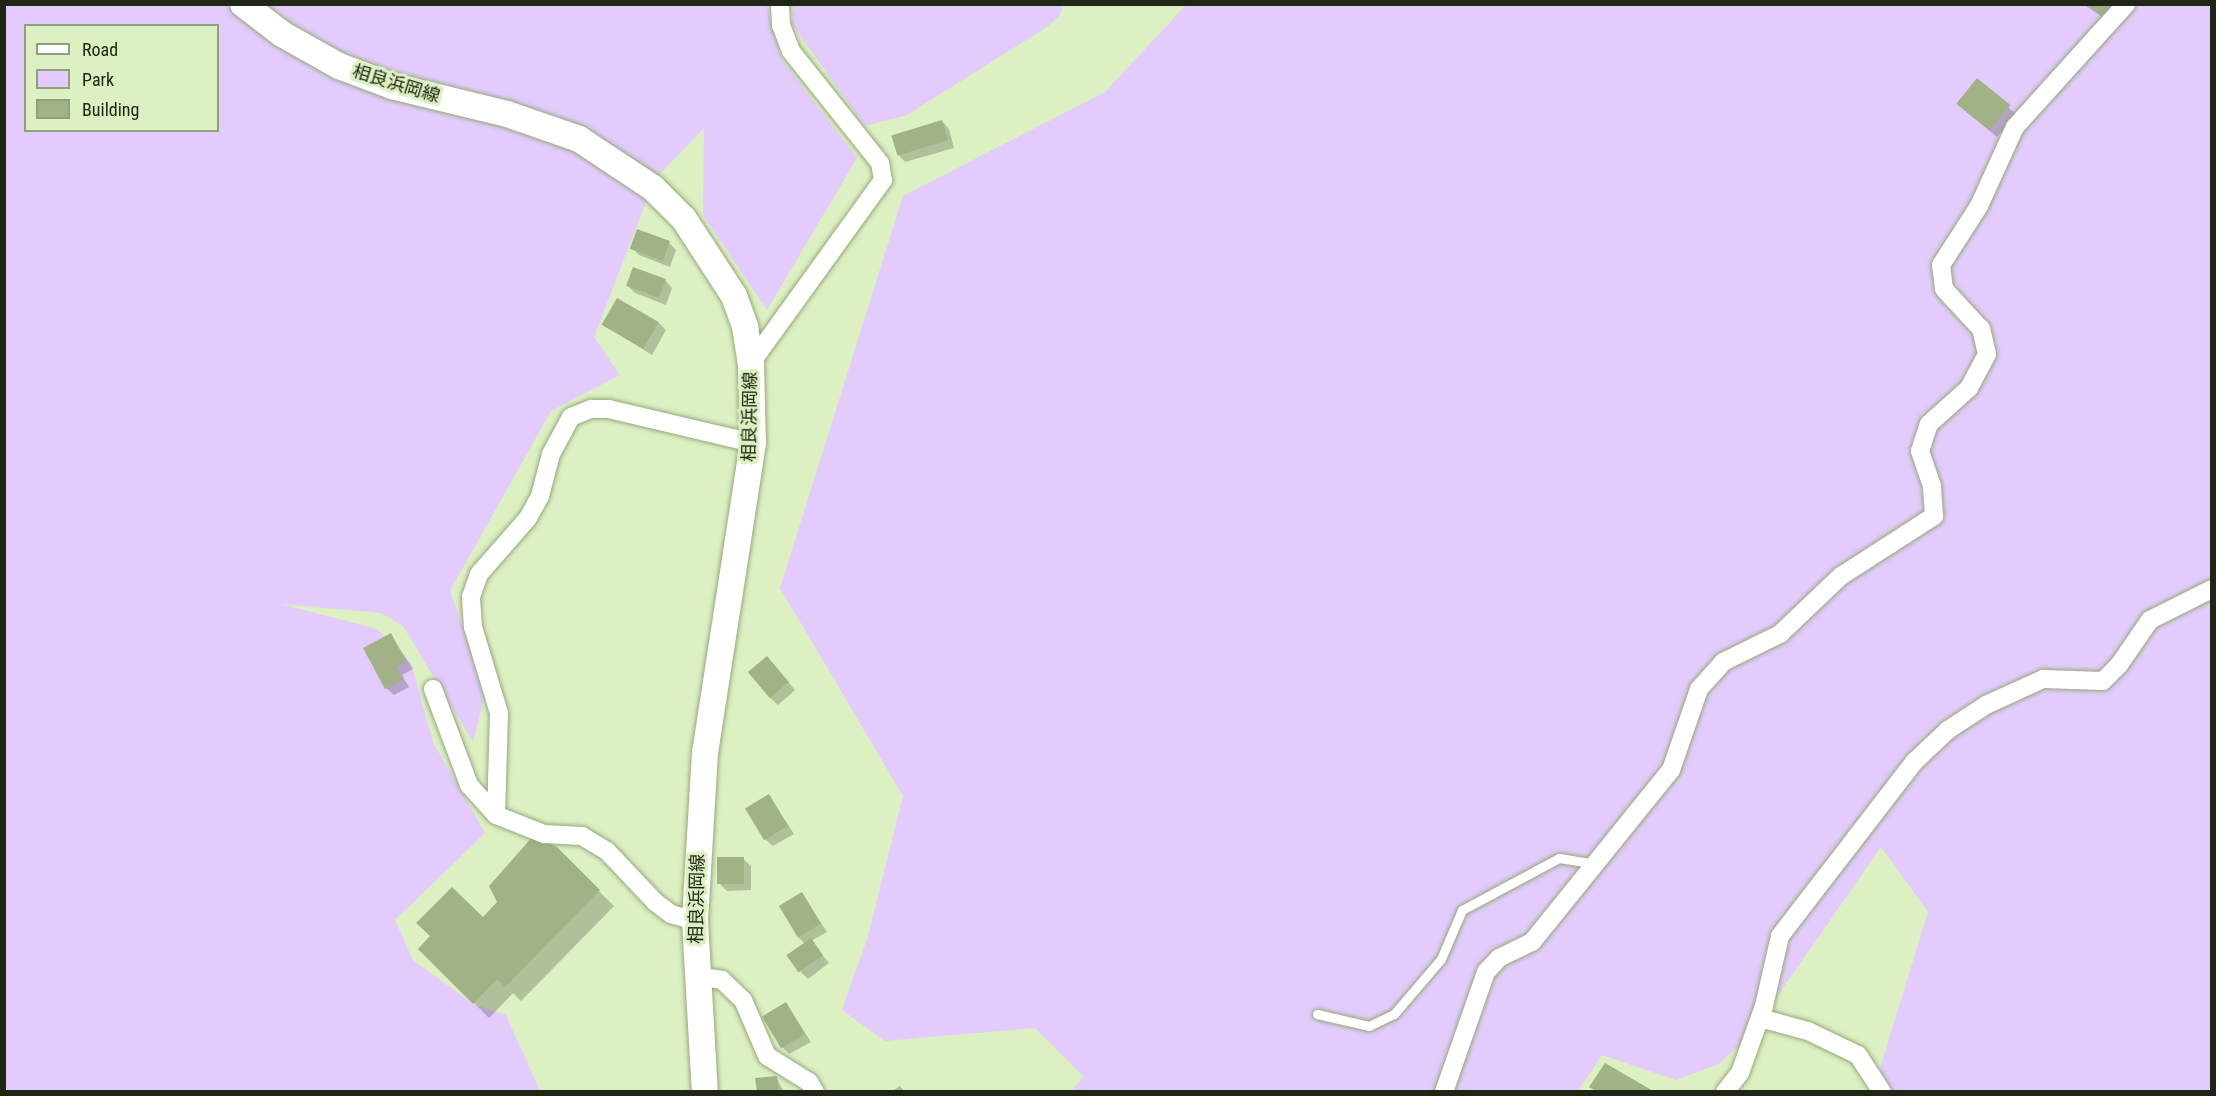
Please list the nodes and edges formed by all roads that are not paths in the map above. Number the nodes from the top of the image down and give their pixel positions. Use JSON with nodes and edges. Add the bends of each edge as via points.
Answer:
{"nodes":[{"id":1,"x":243,"y":4,"type":"edge"},
{"id":2,"x":780,"y":4,"type":"edge"},
{"id":3,"x":2126,"y":4,"type":"edge"},
{"id":4,"x":751,"y":363,"type":"junction"},
{"id":5,"x":753,"y":443,"type":"junction"},
{"id":6,"x":2211,"y":589,"type":"edge"},
{"id":7,"x":433,"y":689,"type":"dead end"},
{"id":8,"x":496,"y":815,"type":"junction"},
{"id":9,"x":1595,"y":864,"type":"junction"},
{"id":10,"x":695,"y":921,"type":"junction"},
{"id":11,"x":696,"y":976,"type":"junction"},
{"id":12,"x":1317,"y":1014,"type":"dead end"},
{"id":13,"x":1760,"y":1018,"type":"junction"},
{"id":14,"x":705,"y":1092,"type":"edge"},
{"id":15,"x":815,"y":1092,"type":"edge"},
{"id":16,"x":1444,"y":1092,"type":"edge"},
{"id":17,"x":1725,"y":1092,"type":"edge"},
{"id":18,"x":1882,"y":1092,"type":"edge"}],
"edges":[{"from":1,"to":4,"type":"main road","name":"相良浜岡線","via":[[282,34],[339,66],[392,86],[542,125],[579,139],[621,164],[653,188],[705,246],[734,296],[745,327]]},
{"from":2,"to":4,"type":"street","via":[[781,26],[791,51],[880,163],[883,180]]},
{"from":3,"to":9,"type":"street","via":[[2015,127],[1979,206],[1941,265],[1944,289],[1981,329],[1987,354],[1969,388],[1929,424],[1920,451],[1932,486],[1934,516],[1841,576],[1780,634],[1723,662],[1699,689],[1671,770]]},
{"from":4,"to":5,"type":"main road","name":"相良浜岡線"},
{"from":5,"to":8,"type":"street","via":[[609,409],[591,409],[571,417],[551,454],[540,496],[528,518],[479,574],[471,597],[473,627],[499,713]]},
{"from":5,"to":10,"type":"main road","name":"相良浜岡線","via":[[705,752]]},
{"from":6,"to":13,"type":"street","via":[[2150,620],[2103,681],[2043,679],[1977,711],[1948,730],[1914,762],[1780,936]]},
{"from":7,"to":8,"type":"street","via":[[470,785]]},
{"from":8,"to":10,"type":"street","via":[[544,834],[582,836],[607,851],[655,902],[671,914]]},
{"from":9,"to":12,"type":"lane","via":[[1559,858],[1462,910],[1441,959],[1394,1014],[1369,1026]]},
{"from":9,"to":16,"type":"street","via":[[1532,942],[1499,958],[1486,972]]},
{"from":10,"to":11,"type":"main road","name":"相良浜岡線"},
{"from":11,"to":14,"type":"main road","name":"相良浜岡線"},
{"from":11,"to":15,"type":"street","via":[[722,980],[743,1000],[767,1056],[809,1082]]},
{"from":13,"to":17,"type":"street","via":[[1740,1073]]},
{"from":13,"to":18,"type":"street","via":[[1808,1031],[1858,1055]]}]}
